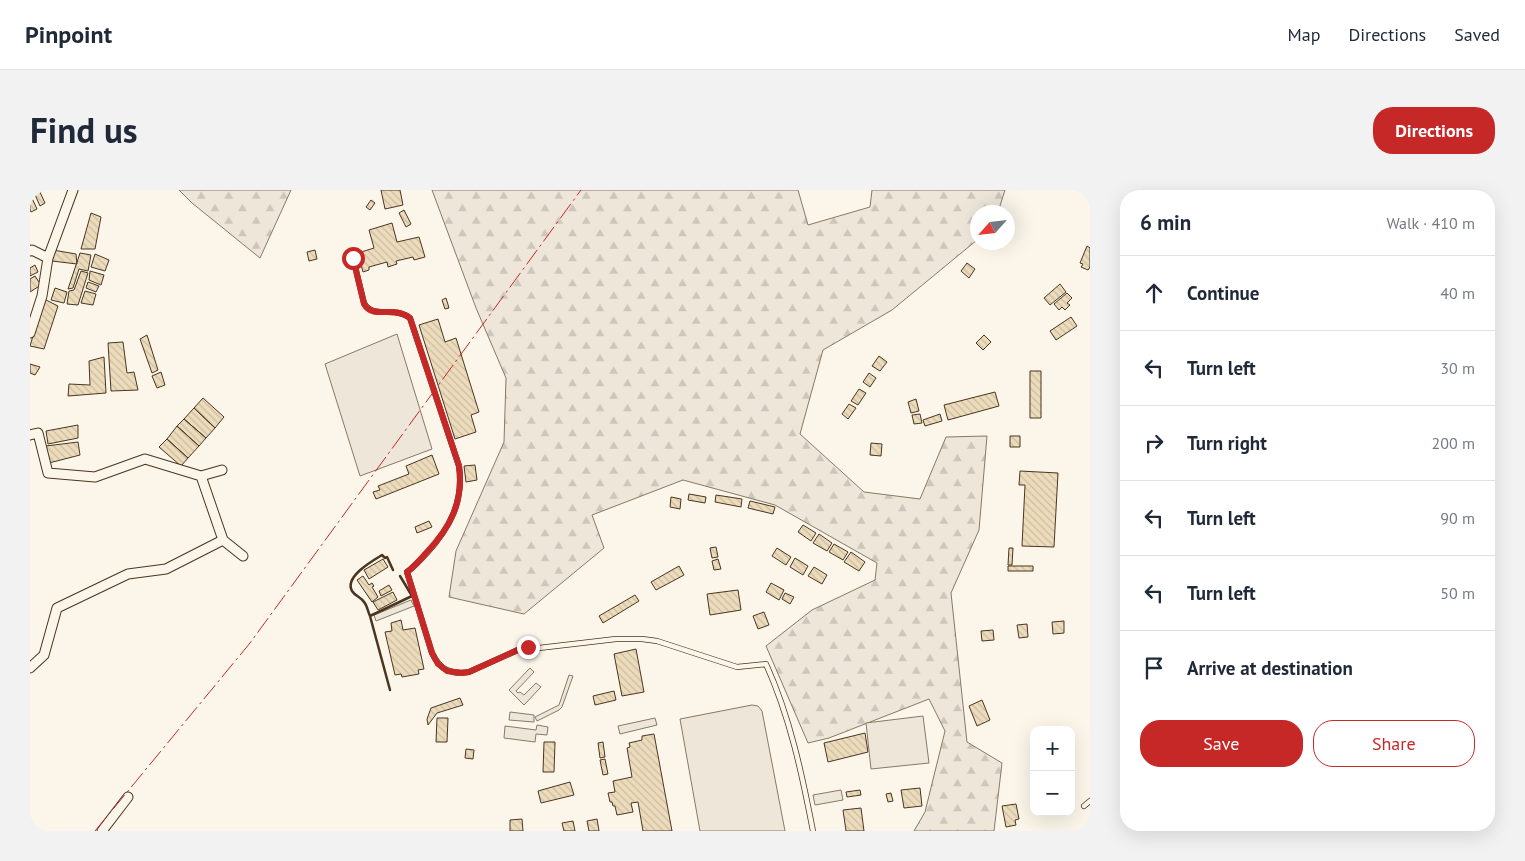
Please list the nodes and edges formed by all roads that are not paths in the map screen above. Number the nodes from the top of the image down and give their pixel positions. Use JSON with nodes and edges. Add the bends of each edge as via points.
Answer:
{"nodes":[{"id":1,"x":73,"y":190,"type":"edge"},
{"id":2,"x":30,"y":251,"type":"edge"},
{"id":3,"x":48,"y":258,"type":"junction"},
{"id":4,"x":353,"y":258,"type":"dead end"},
{"id":5,"x":30,"y":333,"type":"edge"},
{"id":6,"x":30,"y":435,"type":"edge"},
{"id":7,"x":222,"y":470,"type":"dead end"},
{"id":8,"x":201,"y":476,"type":"junction"},
{"id":9,"x":223,"y":540,"type":"junction"},
{"id":10,"x":243,"y":556,"type":"dead end"},
{"id":11,"x":30,"y":668,"type":"edge"},
{"id":12,"x":128,"y":797,"type":"dead end"},
{"id":13,"x":1090,"y":801,"type":"edge"},
{"id":14,"x":1084,"y":806,"type":"dead end"},
{"id":15,"x":102,"y":831,"type":"edge"},
{"id":16,"x":813,"y":831,"type":"edge"}],
"edges":[{"from":1,"to":3,"type":"street"},
{"from":2,"to":3,"type":"street"},
{"from":3,"to":5,"type":"street","via":[[42,296]]},
{"from":4,"to":16,"type":"lane","via":[[366,308],[372,312],[399,312],[410,318],[459,466],[461,476],[452,518],[439,541],[407,572],[438,664],[447,671],[462,673],[528,647],[642,638],[737,667],[766,664],[794,741]]},
{"from":6,"to":8,"type":"street","via":[[38,433],[48,473],[95,477],[145,459]]},
{"from":7,"to":8,"type":"street"},
{"from":8,"to":9,"type":"street"},
{"from":9,"to":10,"type":"street"},
{"from":9,"to":11,"type":"street","via":[[166,569],[128,574],[57,608],[44,655]]},
{"from":12,"to":15,"type":"street"},
{"from":13,"to":14,"type":"lane"}]}
